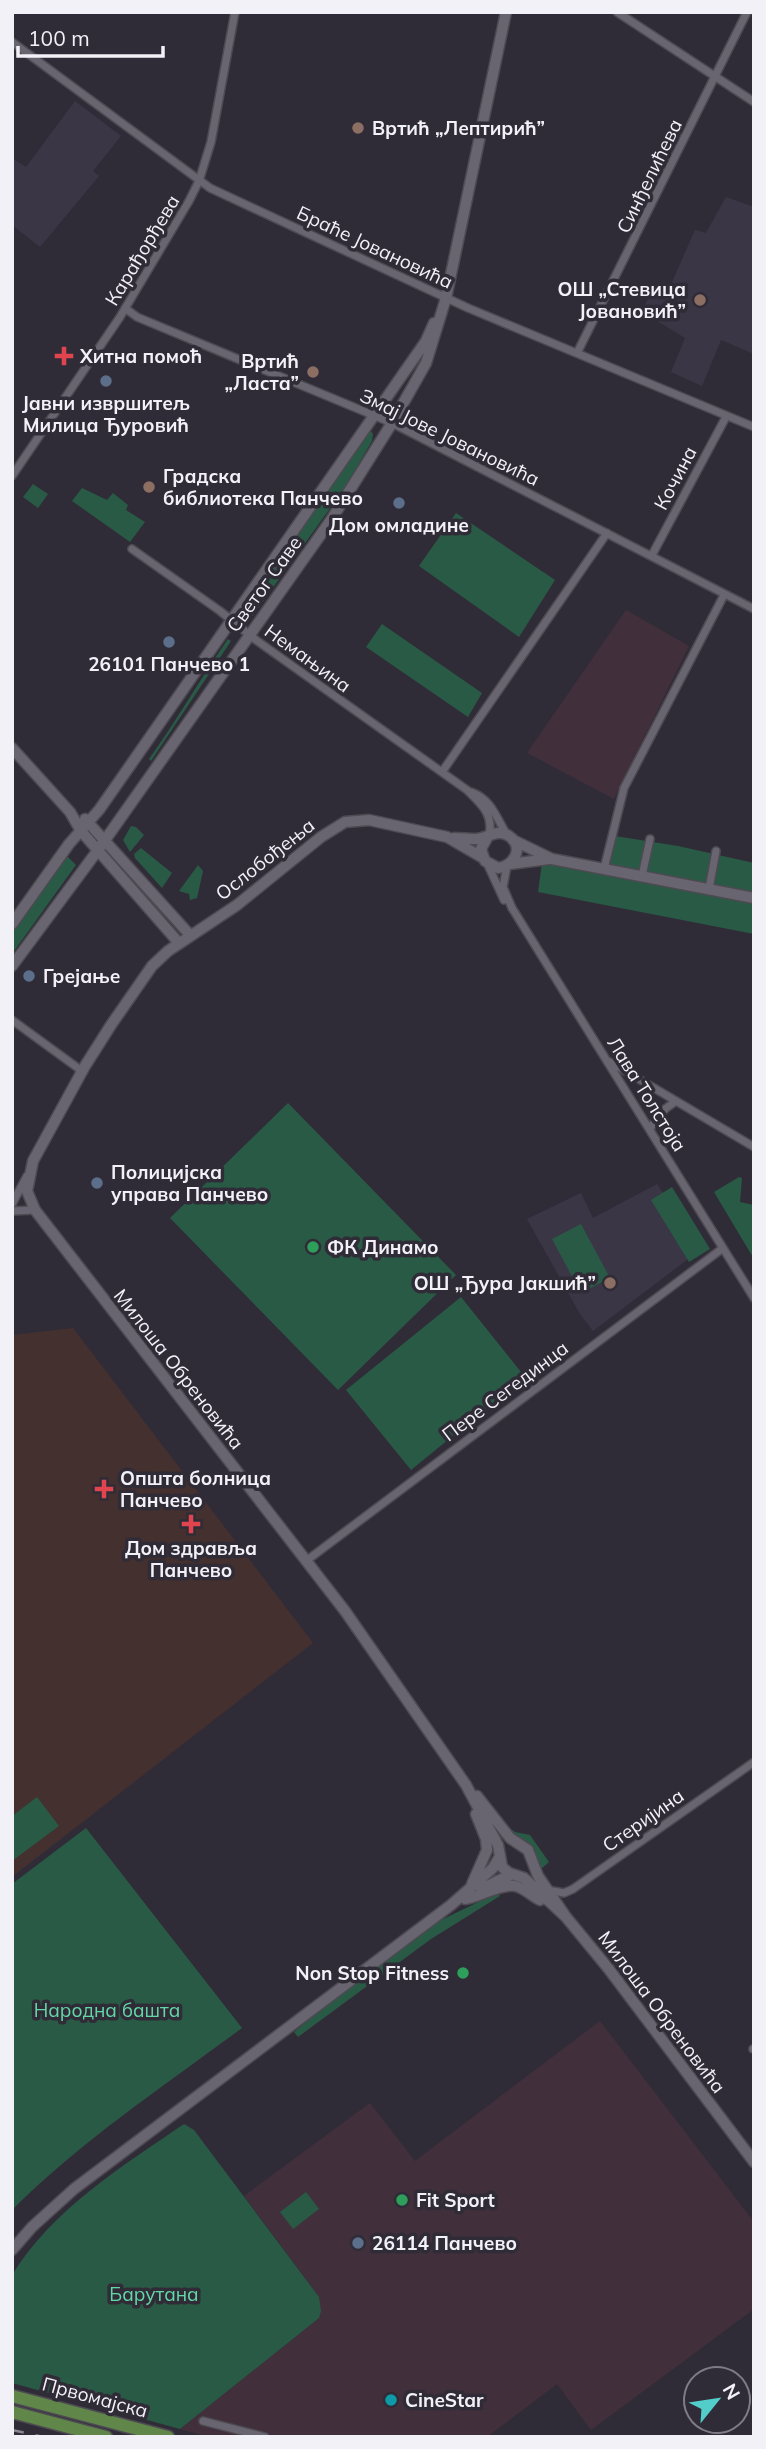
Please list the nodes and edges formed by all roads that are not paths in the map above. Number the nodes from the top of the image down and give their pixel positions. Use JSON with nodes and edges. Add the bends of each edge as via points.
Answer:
{"nodes":[{"id":1,"x":235,"y":12,"type":"edge"},
{"id":2,"x":506,"y":12,"type":"edge"},
{"id":3,"x":617,"y":12,"type":"edge"},
{"id":4,"x":747,"y":12,"type":"edge"},
{"id":5,"x":12,"y":42,"type":"edge"},
{"id":6,"x":714,"y":77,"type":"junction"},
{"id":7,"x":754,"y":102,"type":"edge"},
{"id":8,"x":199,"y":181,"type":"junction"},
{"id":9,"x":446,"y":298,"type":"junction"},
{"id":10,"x":125,"y":309,"type":"junction"},
{"id":11,"x":577,"y":354,"type":"junction"},
{"id":12,"x":375,"y":414,"type":"junction"},
{"id":13,"x":726,"y":417,"type":"junction"},
{"id":14,"x":392,"y":423,"type":"junction"},
{"id":15,"x":754,"y":427,"type":"edge"},
{"id":16,"x":12,"y":476,"type":"edge"},
{"id":17,"x":607,"y":533,"type":"junction"},
{"id":18,"x":132,"y":549,"type":"dead end"},
{"id":19,"x":652,"y":555,"type":"junction"},
{"id":20,"x":724,"y":594,"type":"junction"},
{"id":21,"x":754,"y":610,"type":"edge"},
{"id":22,"x":231,"y":620,"type":"junction"},
{"id":23,"x":249,"y":635,"type":"junction"},
{"id":24,"x":12,"y":748,"type":"edge"},
{"id":25,"x":442,"y":772,"type":"junction"},
{"id":26,"x":467,"y":790,"type":"junction"},
{"id":27,"x":70,"y":812,"type":"junction"},
{"id":28,"x":89,"y":821,"type":"junction"},
{"id":29,"x":81,"y":831,"type":"junction"},
{"id":30,"x":447,"y":837,"type":"junction"},
{"id":31,"x":488,"y":837,"type":"junction"},
{"id":32,"x":510,"y":838,"type":"junction"},
{"id":33,"x":105,"y":839,"type":"junction"},
{"id":34,"x":650,"y":839,"type":"dead end"},
{"id":35,"x":98,"y":850,"type":"junction"},
{"id":36,"x":716,"y":851,"type":"dead end"},
{"id":37,"x":552,"y":859,"type":"junction"},
{"id":38,"x":485,"y":861,"type":"junction"},
{"id":39,"x":508,"y":865,"type":"junction"},
{"id":40,"x":604,"y":869,"type":"junction"},
{"id":41,"x":642,"y":876,"type":"junction"},
{"id":42,"x":709,"y":889,"type":"junction"},
{"id":43,"x":754,"y":898,"type":"edge"},
{"id":44,"x":512,"y":908,"type":"junction"},
{"id":45,"x":12,"y":924,"type":"edge"},
{"id":46,"x":190,"y":935,"type":"junction"},
{"id":47,"x":179,"y":943,"type":"junction"},
{"id":48,"x":12,"y":966,"type":"edge"},
{"id":49,"x":12,"y":1020,"type":"edge"},
{"id":50,"x":609,"y":1062,"type":"junction"},
{"id":51,"x":82,"y":1071,"type":"junction"},
{"id":52,"x":676,"y":1101,"type":"junction"},
{"id":53,"x":650,"y":1128,"type":"junction"},
{"id":54,"x":754,"y":1147,"type":"edge"},
{"id":55,"x":29,"y":1172,"type":"junction"},
{"id":56,"x":12,"y":1203,"type":"edge"},
{"id":57,"x":35,"y":1210,"type":"junction"},
{"id":58,"x":12,"y":1211,"type":"edge"},
{"id":59,"x":723,"y":1248,"type":"junction"},
{"id":60,"x":754,"y":1298,"type":"edge"},
{"id":61,"x":306,"y":1562,"type":"junction"},
{"id":62,"x":754,"y":1762,"type":"edge"},
{"id":63,"x":467,"y":1785,"type":"junction"},
{"id":64,"x":474,"y":1801,"type":"junction"},
{"id":65,"x":518,"y":1843,"type":"junction"},
{"id":66,"x":500,"y":1855,"type":"junction"},
{"id":67,"x":531,"y":1859,"type":"junction"},
{"id":68,"x":514,"y":1874,"type":"junction"},
{"id":69,"x":471,"y":1886,"type":"junction"},
{"id":70,"x":548,"y":1890,"type":"junction"},
{"id":71,"x":465,"y":1899,"type":"junction"},
{"id":72,"x":451,"y":1905,"type":"junction"},
{"id":73,"x":552,"y":1905,"type":"junction"},
{"id":74,"x":566,"y":1917,"type":"junction"},
{"id":75,"x":754,"y":2162,"type":"edge"},
{"id":76,"x":12,"y":2250,"type":"edge"},
{"id":77,"x":12,"y":2396,"type":"edge"},
{"id":78,"x":12,"y":2412,"type":"edge"},
{"id":79,"x":203,"y":2421,"type":"dead end"},
{"id":80,"x":106,"y":2437,"type":"edge"},
{"id":81,"x":169,"y":2437,"type":"edge"},
{"id":82,"x":265,"y":2437,"type":"edge"}],
"edges":[{"from":1,"to":8,"type":"street","name":"Карађорђева","via":[[211,142]]},
{"from":2,"to":9,"type":"street","name":"Светог Саве"},
{"from":3,"to":6,"type":"street"},
{"from":4,"to":6,"type":"street","name":"Синђелићева"},
{"from":5,"to":8,"type":"street","name":"Браће Јовановића"},
{"from":6,"to":7,"type":"street"},
{"from":6,"to":11,"type":"street","name":"Синђелићева"},
{"from":8,"to":9,"type":"street","name":"Браће Јовановића"},
{"from":8,"to":10,"type":"street","name":"Карађорђева"},
{"from":9,"to":11,"type":"street","name":"Браће Јовановића"},
{"from":9,"to":12,"type":"street","name":"Светог Саве","via":[[426,341]]},
{"from":9,"to":14,"type":"street","name":"Светог Саве","via":[[426,363]]},
{"from":10,"to":12,"type":"street","name":"Змај Јове Јовановића"},
{"from":10,"to":16,"type":"street","name":"Карађорђева"},
{"from":11,"to":13,"type":"street","name":"Браће Јовановића"},
{"from":12,"to":14,"type":"street","name":"Змај Јове Јовановића"},
{"from":12,"to":22,"type":"street","name":"Светог Саве"},
{"from":13,"to":15,"type":"street","name":"Браће Јовановића"},
{"from":13,"to":19,"type":"street","name":"Кочина"},
{"from":14,"to":17,"type":"street","name":"Змај Јове Јовановића"},
{"from":14,"to":23,"type":"street","name":"Светог Саве","via":[[331,520]]},
{"from":17,"to":19,"type":"street","name":"Змај Јове Јовановића"},
{"from":17,"to":25,"type":"street"},
{"from":18,"to":22,"type":"street","name":"Немањина"},
{"from":19,"to":20,"type":"street","name":"Змај Јове Јовановића"},
{"from":20,"to":21,"type":"street","name":"Змај Јове Јовановића"},
{"from":20,"to":40,"type":"street","via":[[624,788]]},
{"from":22,"to":23,"type":"street","name":"Немањина"},
{"from":22,"to":28,"type":"street","name":"Светог Саве"},
{"from":23,"to":25,"type":"street","name":"Немањина"},
{"from":23,"to":33,"type":"street","name":"Светог Саве"},
{"from":24,"to":27,"type":"street"},
{"from":25,"to":26,"type":"street","name":"Немањина"},
{"from":26,"to":31,"type":"street","via":[[488,813]]},
{"from":26,"to":32,"type":"street","via":[[489,804]]},
{"from":27,"to":28,"type":"street"},
{"from":27,"to":29,"type":"street"},
{"from":28,"to":29,"type":"street","name":"Светог Саве"},
{"from":28,"to":33,"type":"street"},
{"from":29,"to":35,"type":"street"},
{"from":29,"to":45,"type":"street","name":"Светог Саве"},
{"from":30,"to":31,"type":"street"},
{"from":30,"to":38,"type":"street","name":"Ослобођења"},
{"from":30,"to":46,"type":"street","name":"Ослобођења","via":[[369,820],[345,822],[207,927]]},
{"from":31,"to":32,"type":"street","via":[[499,833]]},
{"from":31,"to":38,"type":"street","via":[[481,849]]},
{"from":32,"to":37,"type":"street"},
{"from":32,"to":39,"type":"street","via":[[516,853]]},
{"from":33,"to":35,"type":"street","name":"Светог Саве"},
{"from":33,"to":46,"type":"street"},
{"from":34,"to":41,"type":"street"},
{"from":35,"to":47,"type":"street"},
{"from":35,"to":48,"type":"street","name":"Светог Саве"},
{"from":36,"to":42,"type":"street"},
{"from":37,"to":39,"type":"street"},
{"from":37,"to":40,"type":"street"},
{"from":38,"to":39,"type":"street","via":[[498,868]]},
{"from":38,"to":44,"type":"street","name":"Лава Толстоја"},
{"from":39,"to":44,"type":"street","name":"Лава Толстоја","via":[[503,887]]},
{"from":40,"to":41,"type":"street"},
{"from":41,"to":42,"type":"street"},
{"from":42,"to":43,"type":"street"},
{"from":44,"to":50,"type":"street","name":"Лава Толстоја"},
{"from":46,"to":47,"type":"street","name":"Ослобођења"},
{"from":47,"to":51,"type":"street","name":"Ослобођења","via":[[152,966]]},
{"from":49,"to":51,"type":"street"},
{"from":50,"to":52,"type":"street"},
{"from":50,"to":53,"type":"street","name":"Лава Толстоја"},
{"from":51,"to":55,"type":"street","name":"Ослобођења"},
{"from":52,"to":53,"type":"street"},
{"from":52,"to":54,"type":"street"},
{"from":53,"to":59,"type":"street","name":"Лава Толстоја"},
{"from":55,"to":56,"type":"street"},
{"from":55,"to":57,"type":"street","name":"Милоша Обреновића","via":[[27,1191]]},
{"from":57,"to":58,"type":"street"},
{"from":57,"to":61,"type":"street","name":"Милоша Обреновића"},
{"from":59,"to":60,"type":"street","name":"Лава Толстоја"},
{"from":59,"to":61,"type":"street","name":"Пере Сегединца"},
{"from":61,"to":63,"type":"street","name":"Милоша Обреновића"},
{"from":62,"to":70,"type":"street","name":"Стеријина","via":[[573,1889],[564,1893]]},
{"from":63,"to":64,"type":"street"},
{"from":63,"to":65,"type":"street"},
{"from":64,"to":66,"type":"street"},
{"from":64,"to":69,"type":"street","via":[[487,1850]]},
{"from":65,"to":66,"type":"street","via":[[508,1845]]},
{"from":65,"to":67,"type":"street"},
{"from":66,"to":68,"type":"street","via":[[502,1867]]},
{"from":66,"to":69,"type":"street"},
{"from":67,"to":68,"type":"street","via":[[526,1870]]},
{"from":67,"to":70,"type":"street"},
{"from":68,"to":71,"type":"street"},
{"from":68,"to":73,"type":"street"},
{"from":69,"to":72,"type":"street"},
{"from":70,"to":74,"type":"street"},
{"from":71,"to":72,"type":"street"},
{"from":71,"to":73,"type":"street","via":[[509,1885]]},
{"from":72,"to":76,"type":"street","via":[[74,2189]]},
{"from":73,"to":74,"type":"street"},
{"from":74,"to":75,"type":"street","name":"Милоша Обреновића"},
{"from":77,"to":81,"type":"main road","name":"Првомајска"},
{"from":78,"to":80,"type":"main road","name":"Првомајска"},
{"from":79,"to":82,"type":"street"}]}
